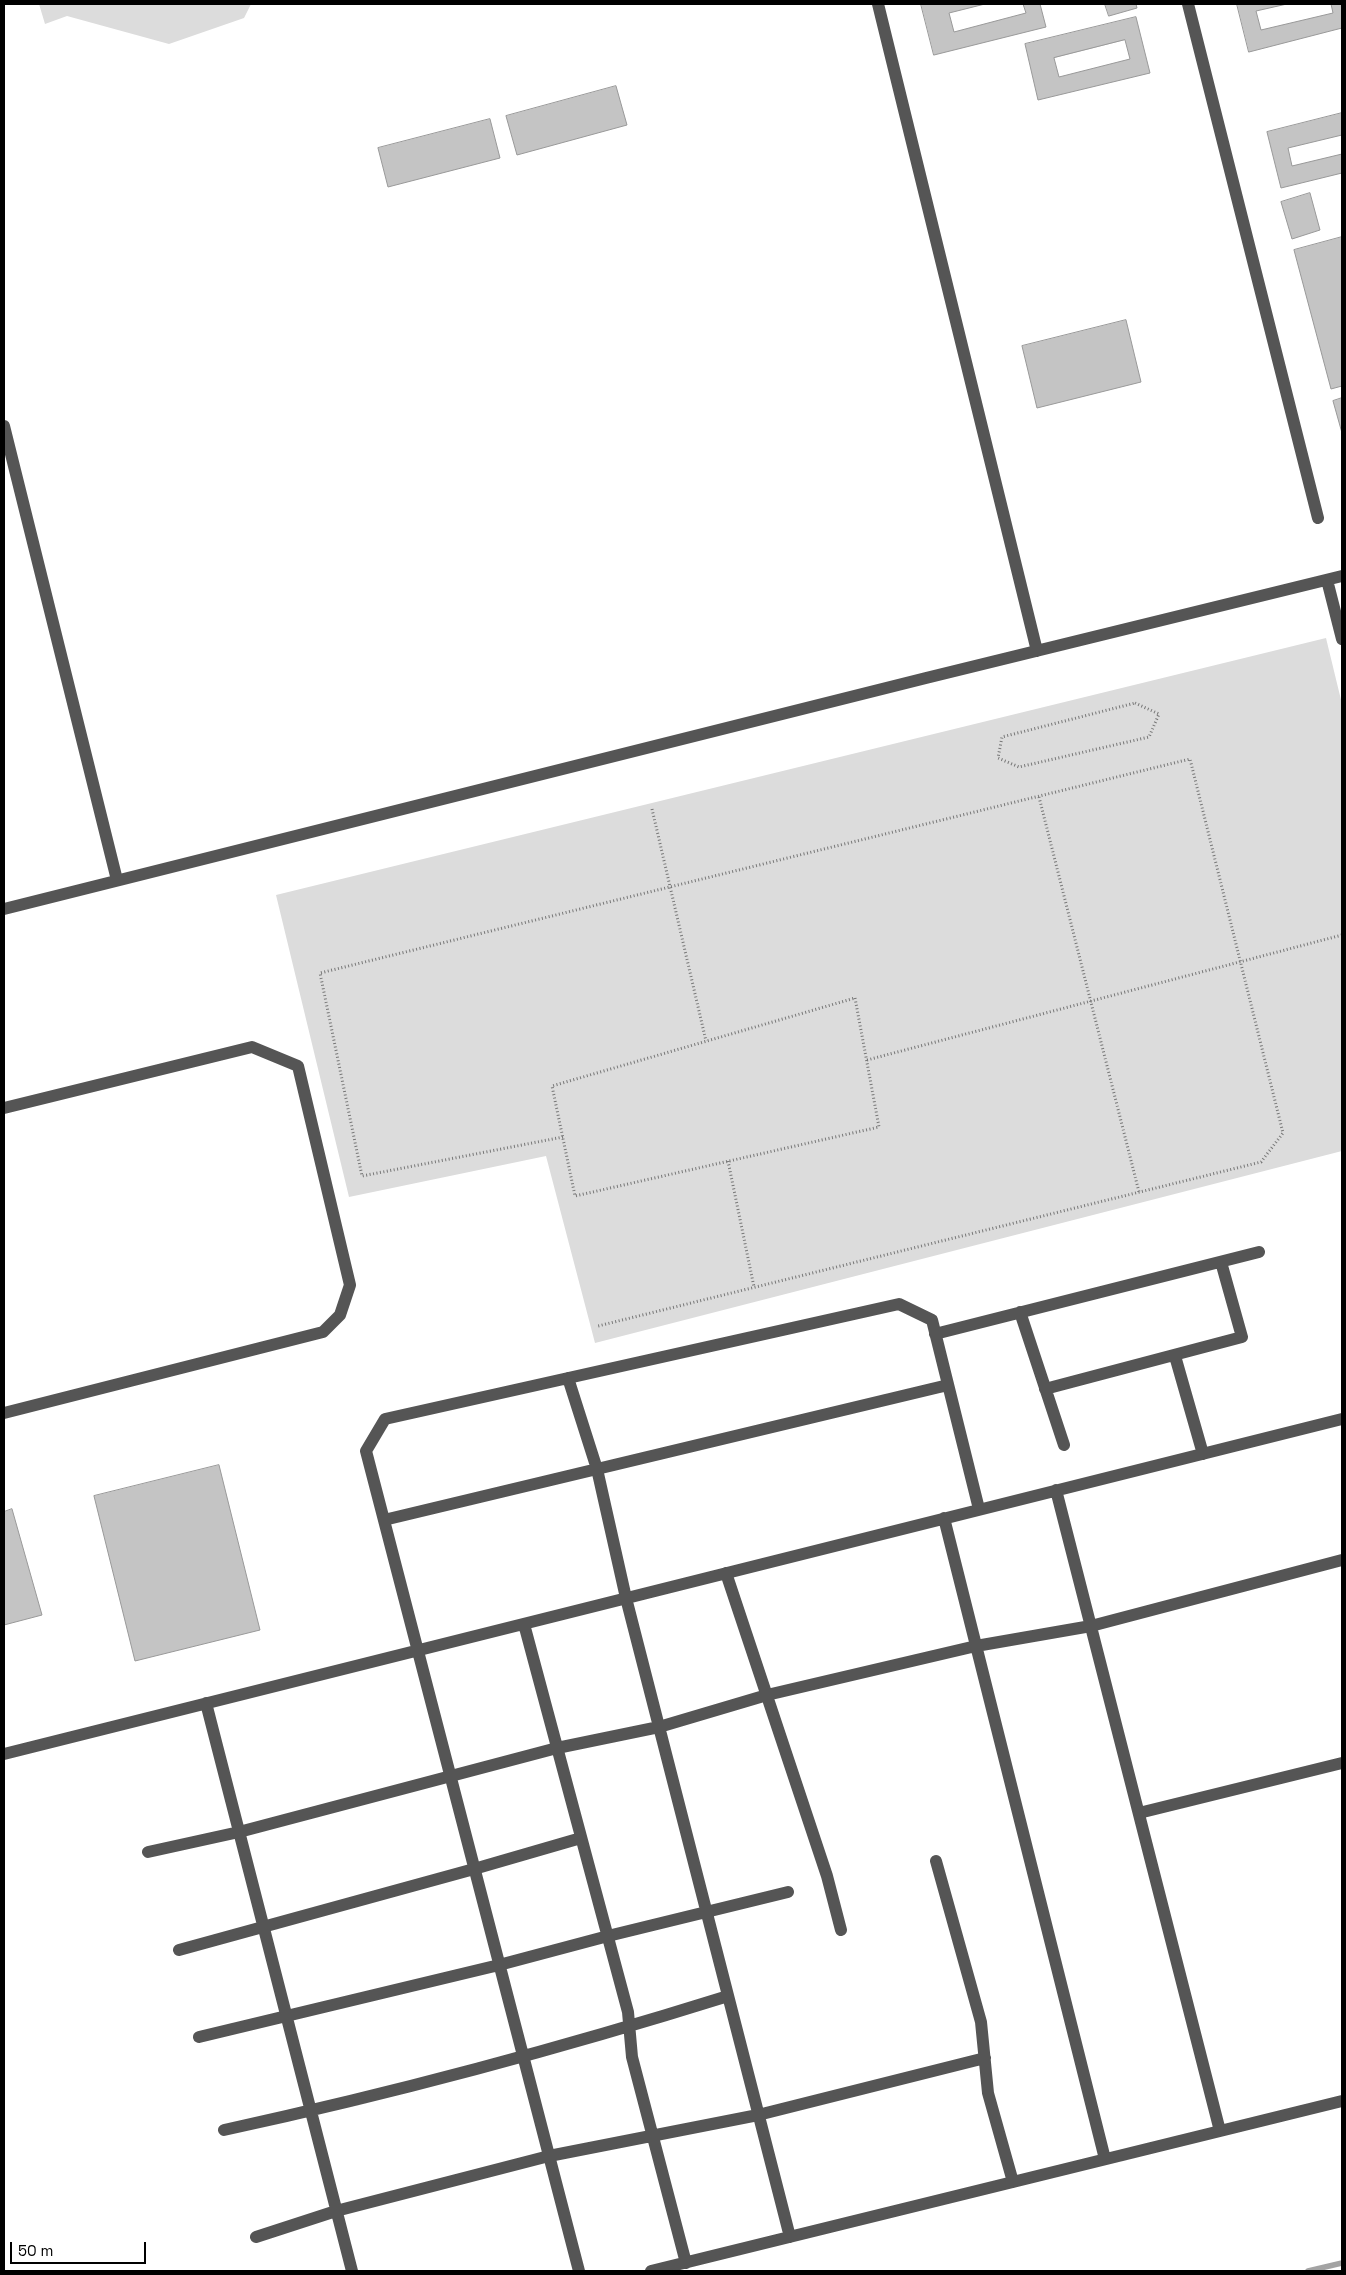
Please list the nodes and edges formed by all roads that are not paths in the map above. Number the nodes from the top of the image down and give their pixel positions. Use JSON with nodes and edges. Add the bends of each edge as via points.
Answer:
{"nodes":[{"id":1,"x":878,"y":4,"type":"edge"},
{"id":2,"x":1188,"y":4,"type":"edge"},
{"id":3,"x":4,"y":426,"type":"edge"},
{"id":4,"x":6,"y":442,"type":"edge"},
{"id":5,"x":1318,"y":518,"type":"dead end"},
{"id":6,"x":1342,"y":576,"type":"edge"},
{"id":7,"x":1327,"y":580,"type":"junction"},
{"id":8,"x":1342,"y":639,"type":"edge"},
{"id":9,"x":1038,"y":651,"type":"junction"},
{"id":10,"x":117,"y":880,"type":"junction"},
{"id":11,"x":4,"y":909,"type":"edge"},
{"id":12,"x":4,"y":1108,"type":"edge"},
{"id":13,"x":1259,"y":1252,"type":"dead end"},
{"id":14,"x":1221,"y":1262,"type":"junction"},
{"id":15,"x":1020,"y":1312,"type":"junction"},
{"id":16,"x":935,"y":1334,"type":"junction"},
{"id":17,"x":1175,"y":1356,"type":"junction"},
{"id":18,"x":568,"y":1378,"type":"junction"},
{"id":19,"x":948,"y":1384,"type":"junction"},
{"id":20,"x":1046,"y":1389,"type":"junction"},
{"id":21,"x":4,"y":1413,"type":"edge"},
{"id":22,"x":1342,"y":1419,"type":"edge"},
{"id":23,"x":1064,"y":1445,"type":"dead end"},
{"id":24,"x":1203,"y":1454,"type":"junction"},
{"id":25,"x":597,"y":1469,"type":"junction"},
{"id":26,"x":1056,"y":1490,"type":"junction"},
{"id":27,"x":980,"y":1510,"type":"junction"},
{"id":28,"x":944,"y":1518,"type":"junction"},
{"id":29,"x":384,"y":1520,"type":"junction"},
{"id":30,"x":1342,"y":1560,"type":"edge"},
{"id":31,"x":726,"y":1573,"type":"junction"},
{"id":32,"x":626,"y":1598,"type":"junction"},
{"id":33,"x":524,"y":1624,"type":"junction"},
{"id":34,"x":1091,"y":1626,"type":"junction"},
{"id":35,"x":976,"y":1646,"type":"junction"},
{"id":36,"x":417,"y":1650,"type":"junction"},
{"id":37,"x":767,"y":1695,"type":"junction"},
{"id":38,"x":206,"y":1703,"type":"junction"},
{"id":39,"x":659,"y":1728,"type":"junction"},
{"id":40,"x":557,"y":1748,"type":"junction"},
{"id":41,"x":4,"y":1754,"type":"edge"},
{"id":42,"x":1342,"y":1763,"type":"edge"},
{"id":43,"x":450,"y":1775,"type":"junction"},
{"id":44,"x":1139,"y":1813,"type":"junction"},
{"id":45,"x":239,"y":1832,"type":"junction"},
{"id":46,"x":581,"y":1838,"type":"junction"},
{"id":47,"x":148,"y":1852,"type":"dead end"},
{"id":48,"x":936,"y":1861,"type":"dead end"},
{"id":49,"x":474,"y":1869,"type":"junction"},
{"id":50,"x":788,"y":1892,"type":"dead end"},
{"id":51,"x":706,"y":1911,"type":"junction"},
{"id":52,"x":264,"y":1927,"type":"junction"},
{"id":53,"x":841,"y":1930,"type":"dead end"},
{"id":54,"x":608,"y":1936,"type":"junction"},
{"id":55,"x":179,"y":1950,"type":"dead end"},
{"id":56,"x":500,"y":1965,"type":"junction"},
{"id":57,"x":728,"y":1996,"type":"junction"},
{"id":58,"x":286,"y":2016,"type":"junction"},
{"id":59,"x":630,"y":2027,"type":"junction"},
{"id":60,"x":199,"y":2036,"type":"dead end"},
{"id":61,"x":523,"y":2056,"type":"junction"},
{"id":62,"x":985,"y":2058,"type":"junction"},
{"id":63,"x":1342,"y":2101,"type":"edge"},
{"id":64,"x":311,"y":2111,"type":"junction"},
{"id":65,"x":758,"y":2115,"type":"junction"},
{"id":66,"x":224,"y":2130,"type":"dead end"},
{"id":67,"x":1220,"y":2131,"type":"junction"},
{"id":68,"x":653,"y":2136,"type":"junction"},
{"id":69,"x":549,"y":2156,"type":"junction"},
{"id":70,"x":1105,"y":2159,"type":"junction"},
{"id":71,"x":1013,"y":2182,"type":"junction"},
{"id":72,"x":336,"y":2211,"type":"junction"},
{"id":73,"x":256,"y":2237,"type":"dead end"},
{"id":74,"x":790,"y":2237,"type":"junction"},
{"id":75,"x":686,"y":2263,"type":"junction"},
{"id":76,"x":352,"y":2271,"type":"edge"},
{"id":77,"x":579,"y":2271,"type":"edge"},
{"id":78,"x":651,"y":2271,"type":"edge"}],
"edges":[{"from":1,"to":9,"type":"street"},
{"from":2,"to":5,"type":"street"},
{"from":3,"to":4,"type":"street"},
{"from":4,"to":10,"type":"street"},
{"from":6,"to":7,"type":"street"},
{"from":7,"to":8,"type":"street"},
{"from":7,"to":9,"type":"street"},
{"from":9,"to":10,"type":"street"},
{"from":10,"to":11,"type":"street"},
{"from":12,"to":21,"type":"street","via":[[252,1047],[298,1066],[350,1285],[340,1315],[323,1332]]},
{"from":13,"to":14,"type":"street"},
{"from":14,"to":15,"type":"street"},
{"from":14,"to":17,"type":"street","via":[[1242,1337]]},
{"from":15,"to":16,"type":"street"},
{"from":15,"to":20,"type":"street"},
{"from":16,"to":18,"type":"street","via":[[932,1320],[899,1304]]},
{"from":16,"to":19,"type":"street"},
{"from":17,"to":20,"type":"street"},
{"from":17,"to":24,"type":"street"},
{"from":18,"to":25,"type":"street"},
{"from":18,"to":29,"type":"street","via":[[385,1419],[366,1451]]},
{"from":19,"to":25,"type":"street"},
{"from":19,"to":27,"type":"street"},
{"from":20,"to":23,"type":"street"},
{"from":22,"to":24,"type":"street"},
{"from":24,"to":26,"type":"street"},
{"from":25,"to":29,"type":"street"},
{"from":25,"to":32,"type":"street"},
{"from":26,"to":27,"type":"street"},
{"from":26,"to":34,"type":"street"},
{"from":27,"to":28,"type":"street"},
{"from":28,"to":31,"type":"street"},
{"from":28,"to":35,"type":"street"},
{"from":29,"to":36,"type":"street"},
{"from":30,"to":34,"type":"street"},
{"from":31,"to":32,"type":"street"},
{"from":31,"to":37,"type":"street"},
{"from":32,"to":33,"type":"street"},
{"from":32,"to":39,"type":"street"},
{"from":33,"to":36,"type":"street"},
{"from":33,"to":40,"type":"street"},
{"from":34,"to":35,"type":"street"},
{"from":34,"to":44,"type":"street"},
{"from":35,"to":37,"type":"street"},
{"from":35,"to":70,"type":"street"},
{"from":36,"to":38,"type":"street"},
{"from":36,"to":43,"type":"street"},
{"from":37,"to":39,"type":"street"},
{"from":37,"to":53,"type":"street","via":[[827,1876]]},
{"from":38,"to":41,"type":"street"},
{"from":38,"to":45,"type":"street"},
{"from":39,"to":40,"type":"street"},
{"from":39,"to":51,"type":"street"},
{"from":40,"to":43,"type":"street"},
{"from":40,"to":46,"type":"street"},
{"from":42,"to":44,"type":"street"},
{"from":43,"to":45,"type":"street"},
{"from":43,"to":49,"type":"street"},
{"from":44,"to":67,"type":"street"},
{"from":45,"to":47,"type":"street"},
{"from":45,"to":52,"type":"street"},
{"from":46,"to":49,"type":"street"},
{"from":46,"to":54,"type":"street"},
{"from":48,"to":62,"type":"street","via":[[981,2022]]},
{"from":49,"to":52,"type":"street"},
{"from":49,"to":56,"type":"street"},
{"from":50,"to":51,"type":"street"},
{"from":51,"to":54,"type":"street"},
{"from":51,"to":57,"type":"street"},
{"from":52,"to":55,"type":"street"},
{"from":52,"to":58,"type":"street"},
{"from":54,"to":56,"type":"street"},
{"from":54,"to":59,"type":"street"},
{"from":56,"to":58,"type":"street"},
{"from":56,"to":61,"type":"street"},
{"from":57,"to":59,"type":"street"},
{"from":57,"to":65,"type":"street"},
{"from":58,"to":60,"type":"street"},
{"from":58,"to":64,"type":"street"},
{"from":59,"to":61,"type":"street"},
{"from":59,"to":68,"type":"street","via":[[632,2057]]},
{"from":61,"to":64,"type":"street"},
{"from":61,"to":69,"type":"street"},
{"from":62,"to":65,"type":"street"},
{"from":62,"to":71,"type":"street","via":[[988,2093]]},
{"from":63,"to":67,"type":"street"},
{"from":64,"to":66,"type":"street"},
{"from":64,"to":72,"type":"street"},
{"from":65,"to":68,"type":"street"},
{"from":65,"to":74,"type":"street"},
{"from":67,"to":70,"type":"street"},
{"from":68,"to":69,"type":"street"},
{"from":68,"to":75,"type":"street"},
{"from":69,"to":72,"type":"street"},
{"from":69,"to":77,"type":"street"},
{"from":70,"to":71,"type":"street"},
{"from":71,"to":74,"type":"street"},
{"from":72,"to":73,"type":"street"},
{"from":72,"to":76,"type":"street"},
{"from":74,"to":75,"type":"street"},
{"from":75,"to":78,"type":"street"}]}
